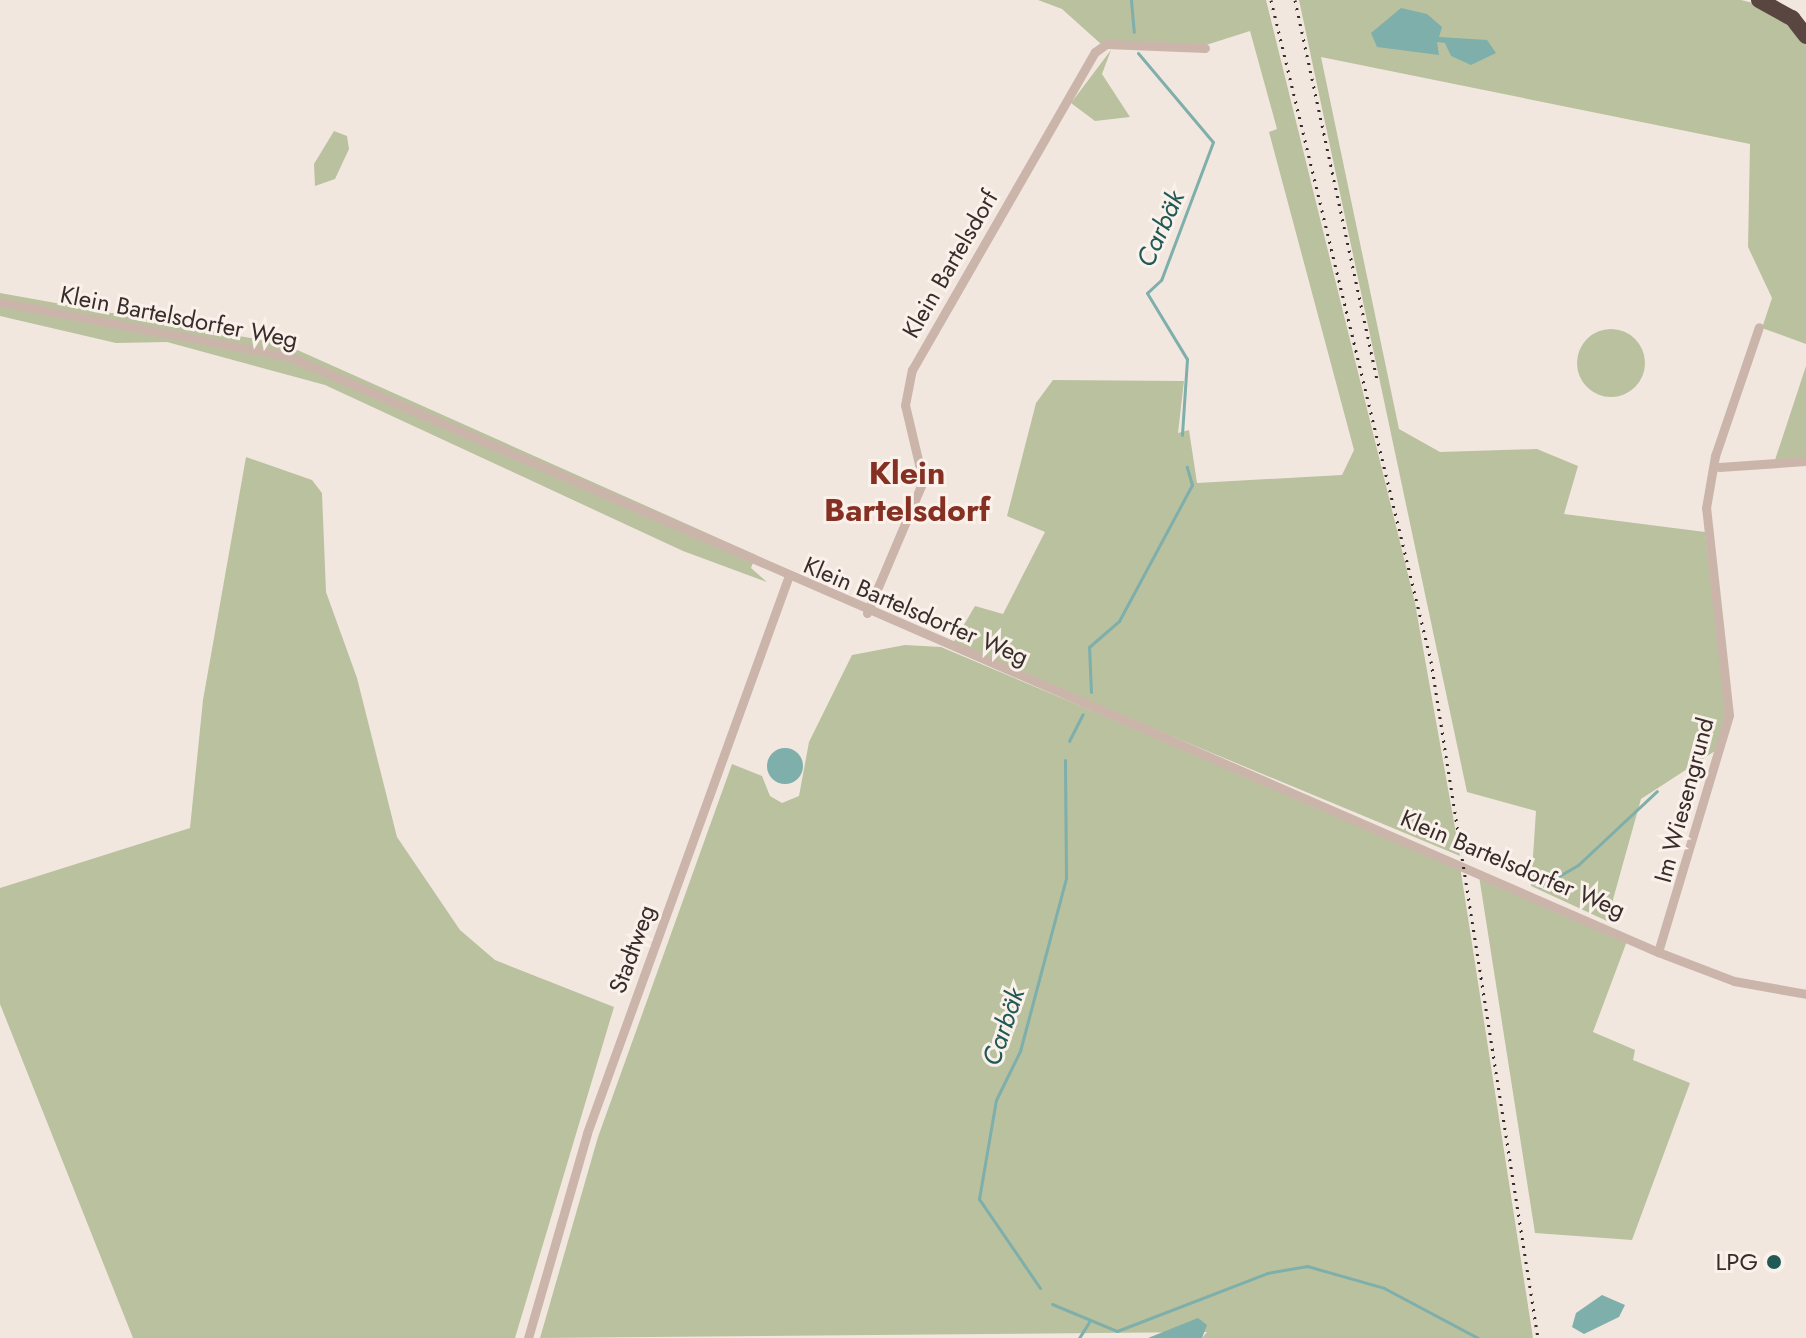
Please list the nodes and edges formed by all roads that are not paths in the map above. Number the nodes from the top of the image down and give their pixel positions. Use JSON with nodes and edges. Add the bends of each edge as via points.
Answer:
{"nodes":[{"id":1,"x":1759,"y":0,"type":"edge"},
{"id":2,"x":1806,"y":36,"type":"edge"},
{"id":3,"x":1205,"y":48,"type":"dead end"},
{"id":4,"x":0,"y":302,"type":"edge"},
{"id":5,"x":1759,"y":327,"type":"dead end"},
{"id":6,"x":1806,"y":461,"type":"edge"},
{"id":7,"x":1719,"y":467,"type":"junction"},
{"id":8,"x":788,"y":578,"type":"junction"},
{"id":9,"x":867,"y":613,"type":"junction"},
{"id":10,"x":1658,"y":952,"type":"junction"},
{"id":11,"x":1806,"y":994,"type":"edge"},
{"id":12,"x":528,"y":1338,"type":"edge"}],
"edges":[{"from":1,"to":2,"type":"highway","via":[[1792,18]]},
{"from":3,"to":9,"type":"street","name":"Klein Bartelsdorf","via":[[1106,44],[1095,52],[912,370],[905,405],[923,481]]},
{"from":4,"to":8,"type":"street","name":"Klein Bartelsdorfer Weg","via":[[290,357]]},
{"from":5,"to":7,"type":"street","name":"Im Wiesengrund","via":[[1715,456]]},
{"from":6,"to":7,"type":"street"},
{"from":7,"to":10,"type":"street","name":"Im Wiesengrund","via":[[1706,508],[1729,715]]},
{"from":8,"to":9,"type":"street","name":"Klein Bartelsdorfer Weg"},
{"from":8,"to":12,"type":"street","name":"Stadtweg","via":[[587,1133]]},
{"from":9,"to":10,"type":"street","name":"Klein Bartelsdorfer Weg"},
{"from":10,"to":11,"type":"street","name":"Klein Bartelsdorfer Weg","via":[[1734,981]]}]}
